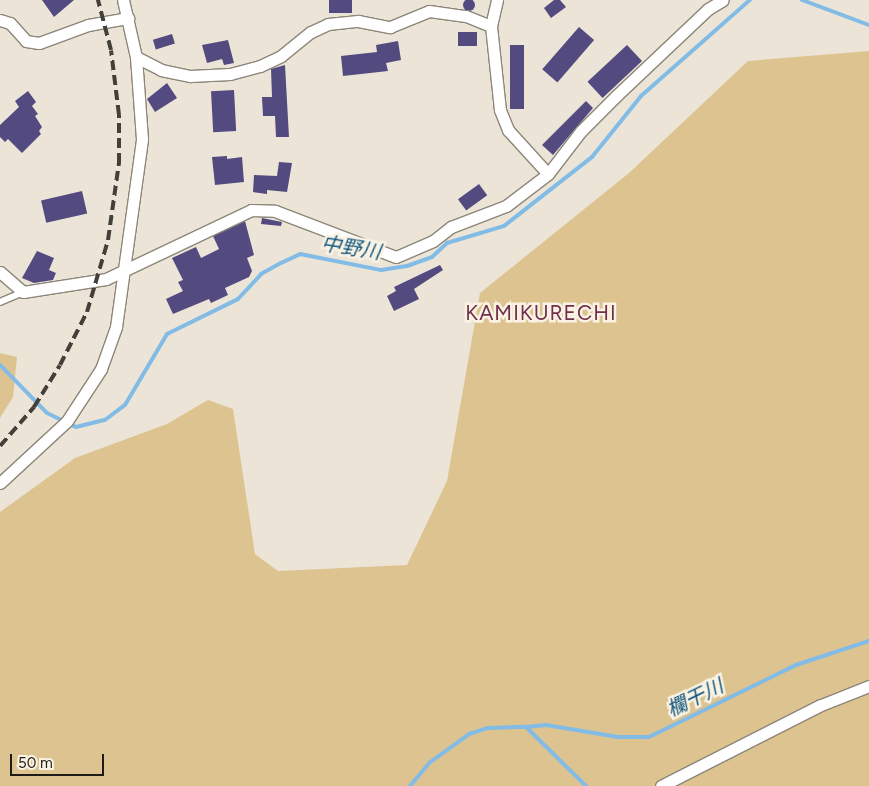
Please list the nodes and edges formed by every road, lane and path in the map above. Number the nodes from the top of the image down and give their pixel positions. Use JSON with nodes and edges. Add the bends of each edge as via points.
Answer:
{"nodes":[{"id":1,"x":123,"y":0,"type":"edge"},
{"id":2,"x":497,"y":0,"type":"edge"},
{"id":3,"x":723,"y":0,"type":"edge"},
{"id":4,"x":128,"y":18,"type":"junction"},
{"id":5,"x":0,"y":20,"type":"edge"},
{"id":6,"x":491,"y":26,"type":"junction"},
{"id":7,"x":136,"y":57,"type":"junction"},
{"id":8,"x":548,"y":174,"type":"junction"},
{"id":9,"x":0,"y":272,"type":"edge"},
{"id":10,"x":124,"y":273,"type":"junction"},
{"id":11,"x":23,"y":292,"type":"junction"},
{"id":12,"x":0,"y":302,"type":"edge"},
{"id":13,"x":0,"y":483,"type":"edge"},
{"id":14,"x":869,"y":686,"type":"edge"},
{"id":15,"x":661,"y":786,"type":"edge"}],
"edges":[{"from":1,"to":4,"type":"street"},
{"from":2,"to":6,"type":"street"},
{"from":3,"to":8,"type":"street","via":[[708,10],[616,96],[581,131]]},
{"from":4,"to":5,"type":"street","via":[[88,26],[39,43],[26,41],[10,23]]},
{"from":4,"to":7,"type":"street"},
{"from":6,"to":7,"type":"street","via":[[466,16],[429,11],[390,27],[358,21],[328,24],[311,32],[281,56],[230,74],[190,76],[161,70]]},
{"from":6,"to":8,"type":"street","via":[[500,110],[508,130]]},
{"from":7,"to":10,"type":"street","via":[[142,139]]},
{"from":8,"to":10,"type":"street","via":[[506,206],[451,227],[433,241],[396,257],[275,210],[251,210],[218,223],[189,242]]},
{"from":9,"to":11,"type":"street"},
{"from":10,"to":11,"type":"street","via":[[66,287]]},
{"from":10,"to":13,"type":"street","via":[[116,327],[101,369],[80,404],[54,435]]},
{"from":11,"to":12,"type":"lane"},
{"from":14,"to":15,"type":"street","via":[[821,705]]}]}
